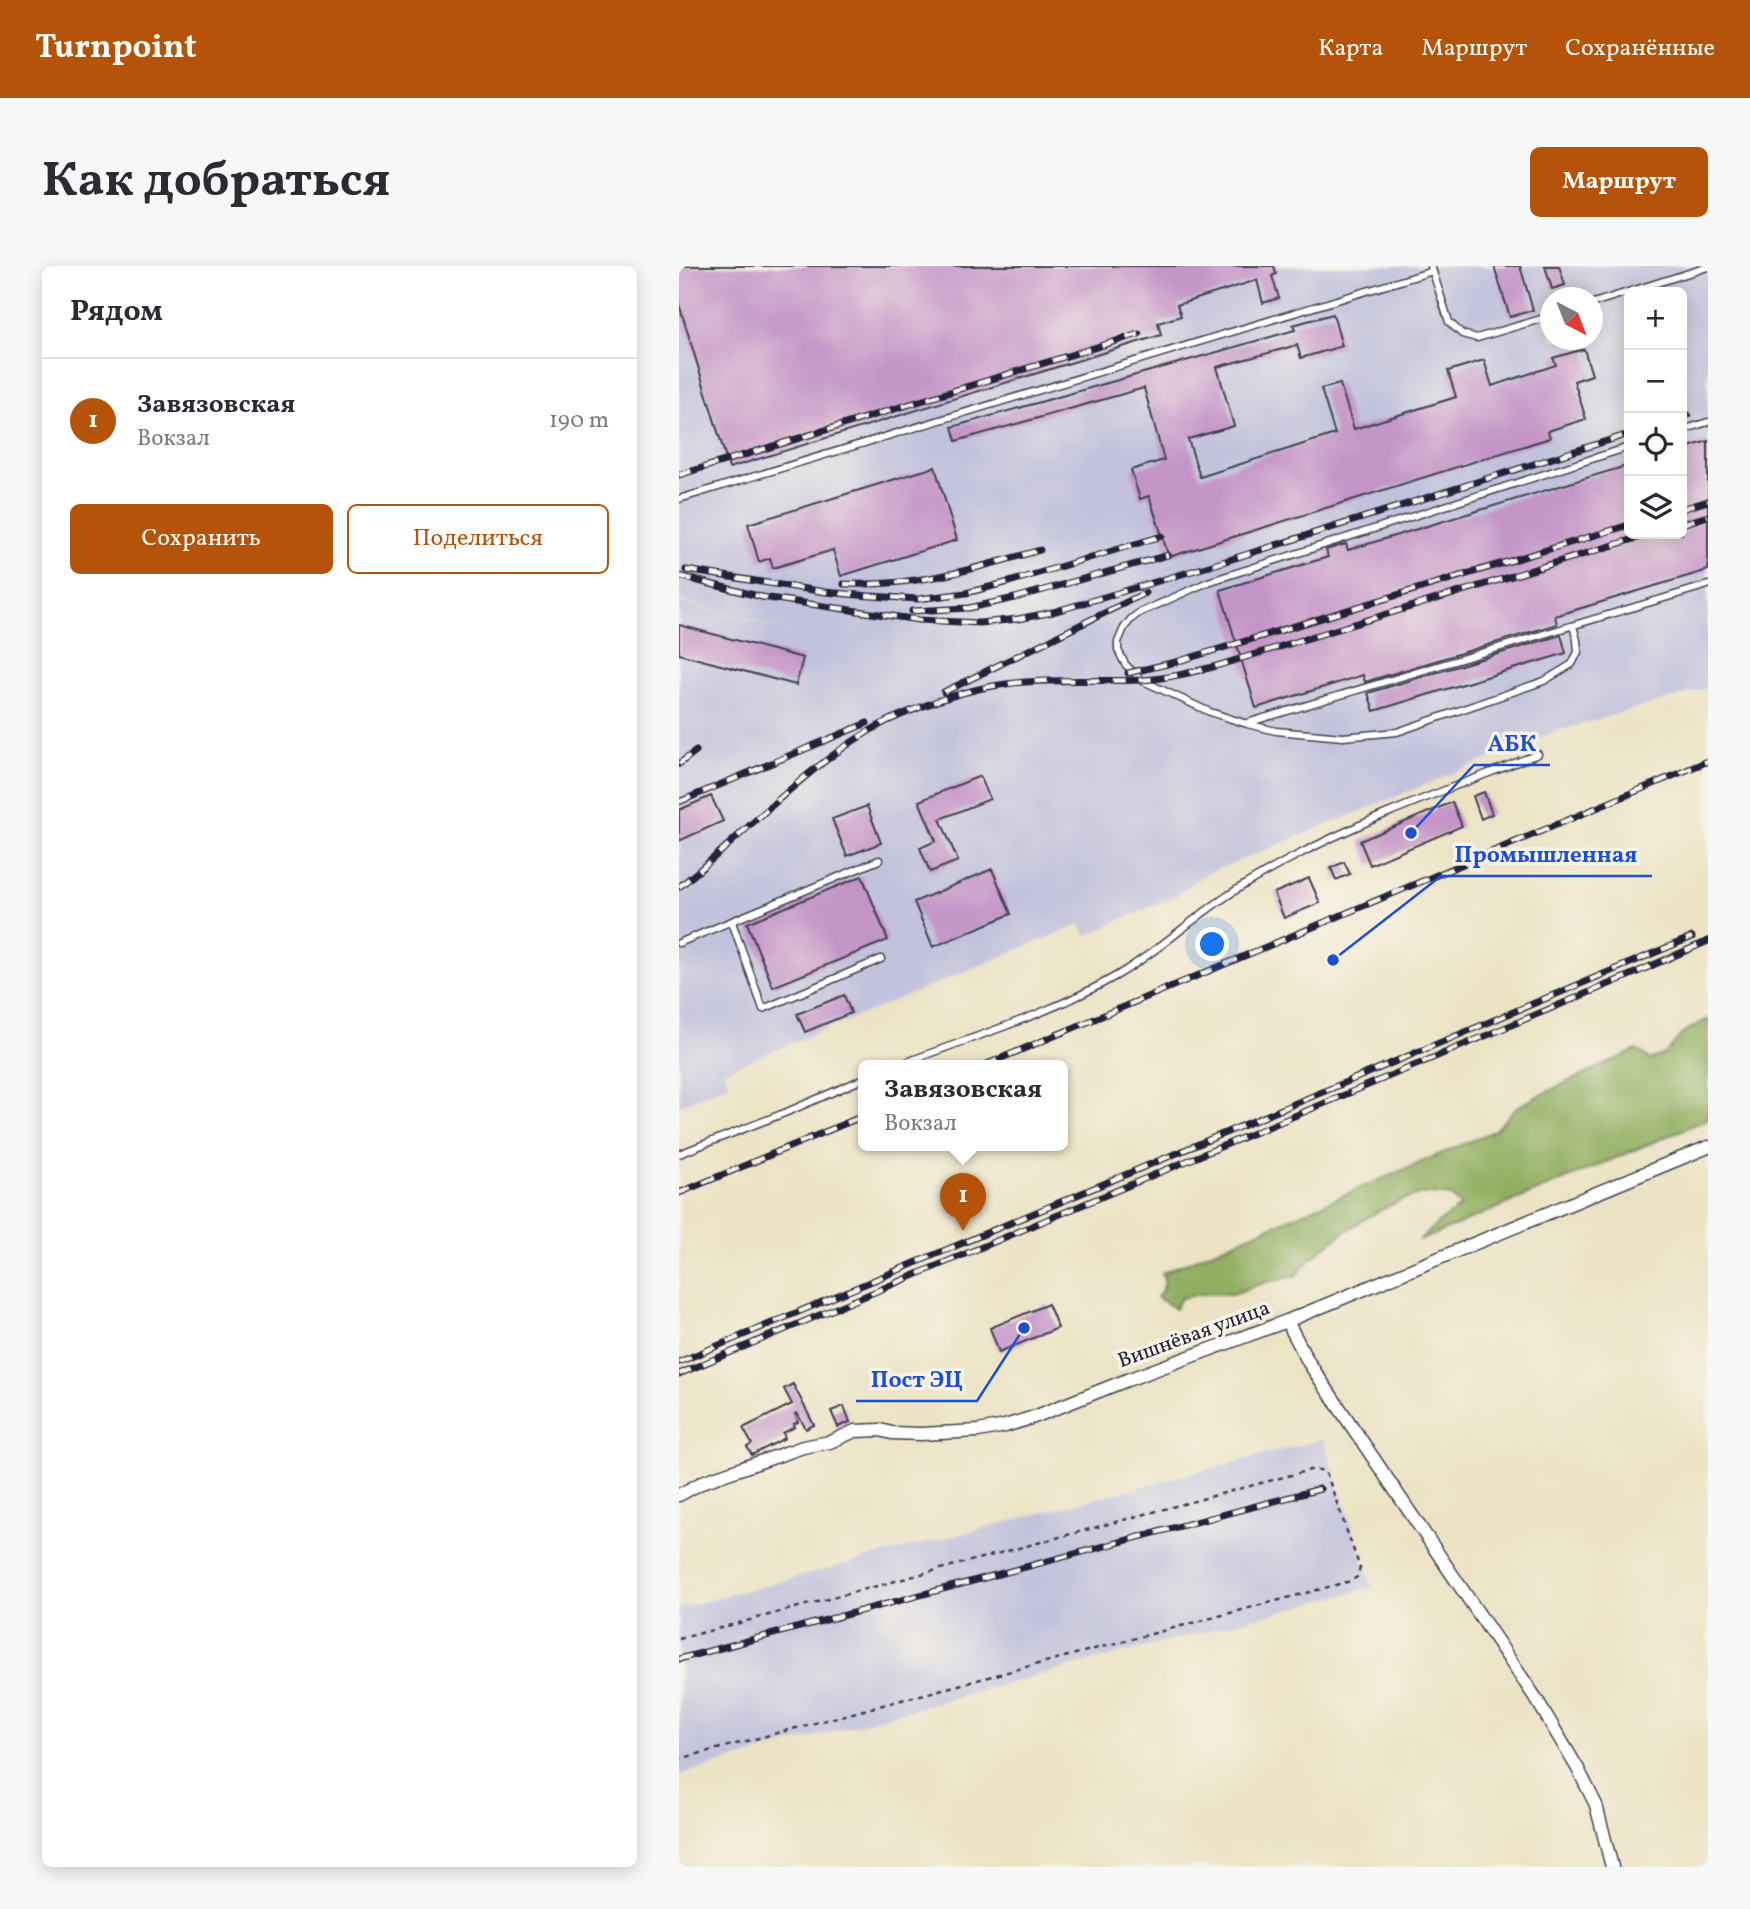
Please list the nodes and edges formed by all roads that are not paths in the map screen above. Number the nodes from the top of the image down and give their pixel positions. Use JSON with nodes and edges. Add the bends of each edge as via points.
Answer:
{"nodes":[{"id":1,"x":1708,"y":267,"type":"edge"},
{"id":2,"x":1432,"y":268,"type":"edge"},
{"id":3,"x":1603,"y":300,"type":"edge"},
{"id":4,"x":1540,"y":319,"type":"edge"},
{"id":5,"x":1708,"y":422,"type":"edge"},
{"id":6,"x":1687,"y":428,"type":"edge"},
{"id":7,"x":1624,"y":449,"type":"edge"},
{"id":8,"x":679,"y":499,"type":"edge"},
{"id":9,"x":1708,"y":585,"type":"edge"},
{"id":10,"x":1573,"y":626,"type":"junction"},
{"id":11,"x":1247,"y":723,"type":"junction"},
{"id":12,"x":1538,"y":754,"type":"dead end"},
{"id":13,"x":879,"y":860,"type":"dead end"},
{"id":14,"x":732,"y":922,"type":"junction"},
{"id":15,"x":679,"y":943,"type":"edge"},
{"id":16,"x":881,"y":959,"type":"dead end"},
{"id":17,"x":912,"y":1060,"type":"edge"},
{"id":18,"x":858,"y":1081,"type":"edge"},
{"id":19,"x":1708,"y":1147,"type":"edge"},
{"id":20,"x":679,"y":1154,"type":"edge"},
{"id":21,"x":1287,"y":1321,"type":"junction"},
{"id":22,"x":679,"y":1495,"type":"edge"},
{"id":23,"x":1612,"y":1867,"type":"edge"}],
"edges":[{"from":1,"to":3,"type":"lane"},
{"from":2,"to":4,"type":"lane","via":[[1448,323],[1462,334],[1478,338]]},
{"from":2,"to":8,"type":"lane"},
{"from":5,"to":6,"type":"lane"},
{"from":7,"to":11,"type":"lane","via":[[1208,583],[1131,619],[1120,635],[1118,650],[1141,680],[1210,712]]},
{"from":9,"to":10,"type":"lane"},
{"from":10,"to":11,"type":"lane"},
{"from":10,"to":11,"type":"lane","via":[[1578,652],[1572,664],[1558,674],[1397,732],[1343,737],[1276,731]]},
{"from":12,"to":17,"type":"lane","via":[[1368,821],[1290,859],[1224,898],[1104,982]]},
{"from":13,"to":14,"type":"lane"},
{"from":14,"to":15,"type":"lane"},
{"from":14,"to":16,"type":"lane","via":[[763,1009]]},
{"from":18,"to":20,"type":"lane"},
{"from":19,"to":21,"type":"street","name":"Вишнёвая улица"},
{"from":21,"to":22,"type":"street","name":"Вишнёвая улица","via":[[1005,1426],[921,1434],[855,1431],[705,1481]]},
{"from":21,"to":23,"type":"street","via":[[1308,1363],[1537,1700],[1595,1805]]}]}
